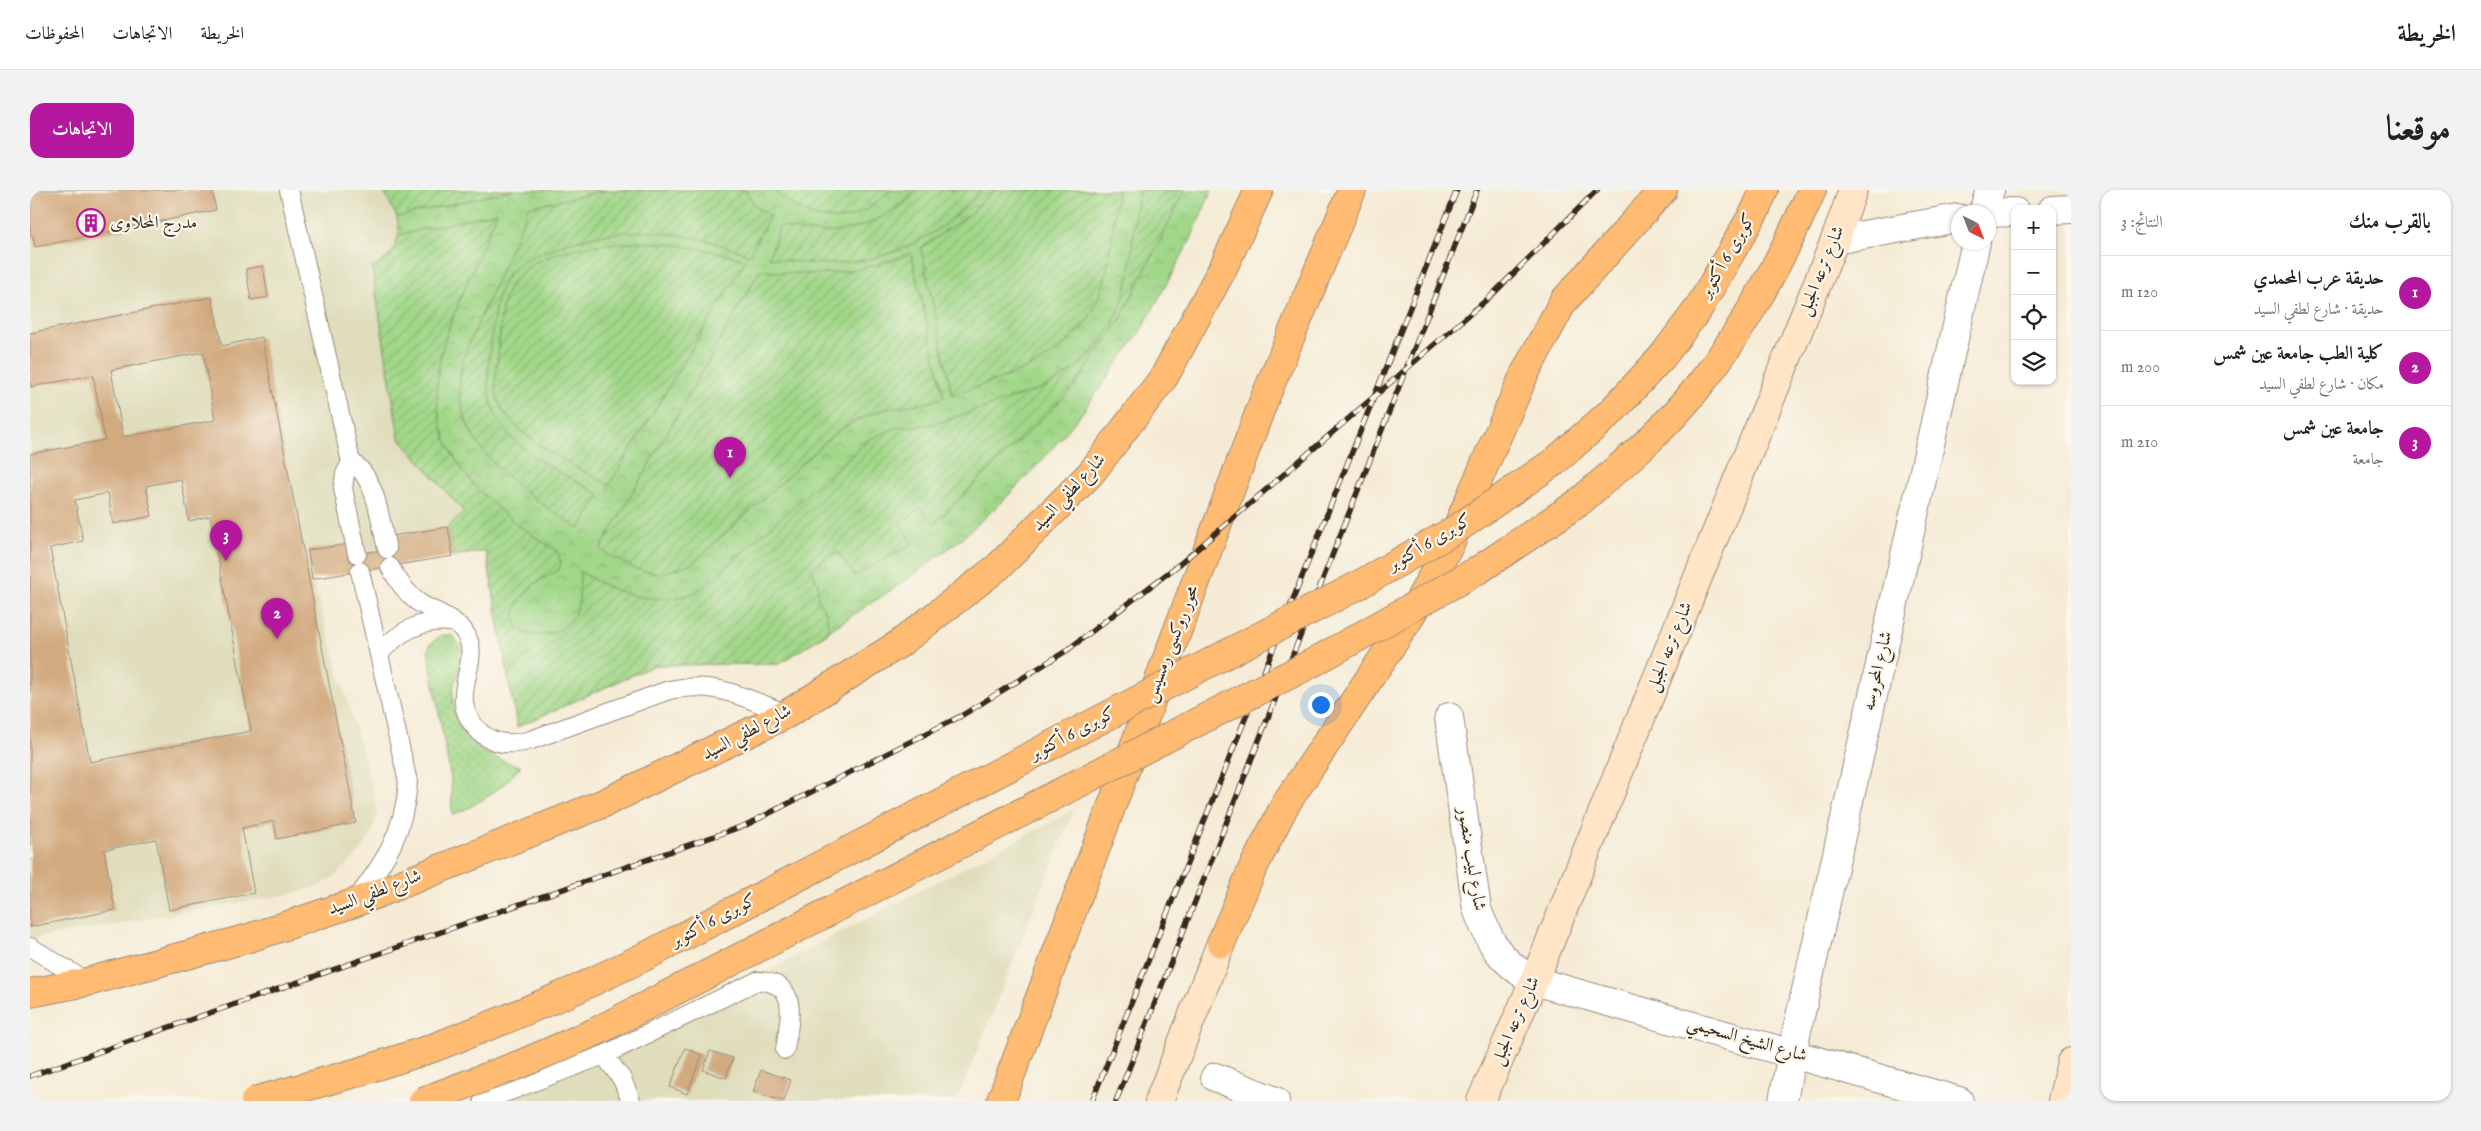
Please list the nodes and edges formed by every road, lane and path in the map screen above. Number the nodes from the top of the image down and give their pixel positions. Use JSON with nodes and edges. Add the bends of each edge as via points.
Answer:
{"nodes":[{"id":1,"x":289,"y":190,"type":"edge"},
{"id":2,"x":1259,"y":190,"type":"edge"},
{"id":3,"x":1352,"y":190,"type":"edge"},
{"id":4,"x":1663,"y":190,"type":"edge"},
{"id":5,"x":1764,"y":190,"type":"edge"},
{"id":6,"x":1812,"y":190,"type":"edge"},
{"id":7,"x":1853,"y":190,"type":"edge"},
{"id":8,"x":1990,"y":190,"type":"edge"},
{"id":9,"x":1985,"y":205,"type":"edge"},
{"id":10,"x":2071,"y":209,"type":"edge"},
{"id":11,"x":2056,"y":210,"type":"edge"},
{"id":12,"x":2011,"y":212,"type":"edge"},
{"id":13,"x":1996,"y":213,"type":"edge"},
{"id":14,"x":1951,"y":219,"type":"edge"},
{"id":15,"x":1836,"y":240,"type":"junction"},
{"id":16,"x":1974,"y":250,"type":"edge"},
{"id":17,"x":351,"y":462,"type":"junction"},
{"id":18,"x":387,"y":549,"type":"dead end"},
{"id":19,"x":357,"y":554,"type":"dead end"},
{"id":20,"x":390,"y":567,"type":"dead end"},
{"id":21,"x":360,"y":571,"type":"dead end"},
{"id":22,"x":455,"y":622,"type":"junction"},
{"id":23,"x":379,"y":654,"type":"junction"},
{"id":24,"x":787,"y":714,"type":"junction"},
{"id":25,"x":1449,"y":717,"type":"dead end"},
{"id":26,"x":354,"y":903,"type":"junction"},
{"id":27,"x":30,"y":947,"type":"edge"},
{"id":28,"x":1534,"y":981,"type":"junction"},
{"id":29,"x":87,"y":982,"type":"junction"},
{"id":30,"x":30,"y":993,"type":"edge"},
{"id":31,"x":785,"y":1050,"type":"dead end"},
{"id":32,"x":1792,"y":1052,"type":"junction"},
{"id":33,"x":604,"y":1055,"type":"junction"},
{"id":34,"x":2071,"y":1062,"type":"edge"},
{"id":35,"x":1215,"y":1077,"type":"dead end"},
{"id":36,"x":255,"y":1101,"type":"edge"},
{"id":37,"x":423,"y":1101,"type":"edge"},
{"id":38,"x":483,"y":1101,"type":"edge"},
{"id":39,"x":631,"y":1101,"type":"edge"},
{"id":40,"x":1002,"y":1101,"type":"edge"},
{"id":41,"x":1159,"y":1101,"type":"edge"},
{"id":42,"x":1275,"y":1101,"type":"edge"},
{"id":43,"x":1481,"y":1101,"type":"edge"},
{"id":44,"x":1783,"y":1101,"type":"edge"},
{"id":45,"x":1959,"y":1101,"type":"edge"},
{"id":46,"x":2062,"y":1101,"type":"edge"}],
"edges":[{"from":1,"to":17,"type":"lane"},
{"from":2,"to":24,"type":"main road","name":"شارع لطفي السيد","via":[[1223,268],[1164,377],[1091,473],[998,567],[899,644]]},
{"from":3,"to":40,"type":"main road","name":"محور روكسى رمسيس","via":[[1264,400]]},
{"from":4,"to":41,"type":"main road","bridge":true,"via":[[1563,302],[1525,373],[1448,548],[1407,622],[1285,806],[1252,870]]},
{"from":5,"to":36,"type":"main road","name":"كوبرى 6 أكتوبر","bridge":true,"via":[[1698,309],[1662,357],[1611,412],[1554,462],[1458,528],[1293,620],[640,959],[430,1049]]},
{"from":6,"to":37,"type":"main road","bridge":true,"via":[[1787,247],[1737,332],[1698,388],[1642,446],[1592,490],[1521,542],[1438,594],[1314,662],[596,1032]]},
{"from":7,"to":15,"type":"main road","name":"شارع ترعه الجبل"},
{"from":8,"to":9,"type":"street"},
{"from":10,"to":11,"type":"street"},
{"from":12,"to":13,"type":"street"},
{"from":14,"to":15,"type":"street"},
{"from":15,"to":28,"type":"main road","name":"شارع ترعه الجبل"},
{"from":16,"to":32,"type":"street","name":"شارع المحروسه"},
{"from":17,"to":18,"type":"lane","via":[[364,471],[370,482]]},
{"from":17,"to":19,"type":"lane","via":[[343,488]]},
{"from":20,"to":22,"type":"lane","via":[[412,597]]},
{"from":21,"to":23,"type":"lane"},
{"from":22,"to":23,"type":"lane","via":[[420,624],[397,636]]},
{"from":22,"to":24,"type":"lane","via":[[469,639],[471,650],[464,686],[466,713],[474,726],[494,740],[517,744],[683,687],[715,687]]},
{"from":23,"to":26,"type":"lane","via":[[408,782],[406,805],[393,847]]},
{"from":24,"to":26,"type":"main road","name":"شارع لطفي السيد","via":[[602,804]]},
{"from":25,"to":28,"type":"street","name":"شارع لبيب منصور","via":[[1477,909],[1486,931],[1511,968]]},
{"from":26,"to":29,"type":"main road","name":"شارع لطفي السيد","via":[[249,938]]},
{"from":27,"to":29,"type":"lane"},
{"from":28,"to":32,"type":"street","name":"شارع الشيخ السحيمي"},
{"from":28,"to":43,"type":"main road","name":"شارع ترعه الجبل"},
{"from":29,"to":30,"type":"main road","name":"شارع لطفي السيد"},
{"from":31,"to":33,"type":"lane","via":[[791,1006],[788,997],[776,984],[757,981]]},
{"from":32,"to":44,"type":"street","name":"شارع المحروسه"},
{"from":32,"to":45,"type":"street","name":"شارع الشيخ السحيمي"},
{"from":33,"to":38,"type":"lane"},
{"from":33,"to":39,"type":"lane","via":[[622,1079]]},
{"from":34,"to":46,"type":"main road"},
{"from":35,"to":42,"type":"street"}]}
